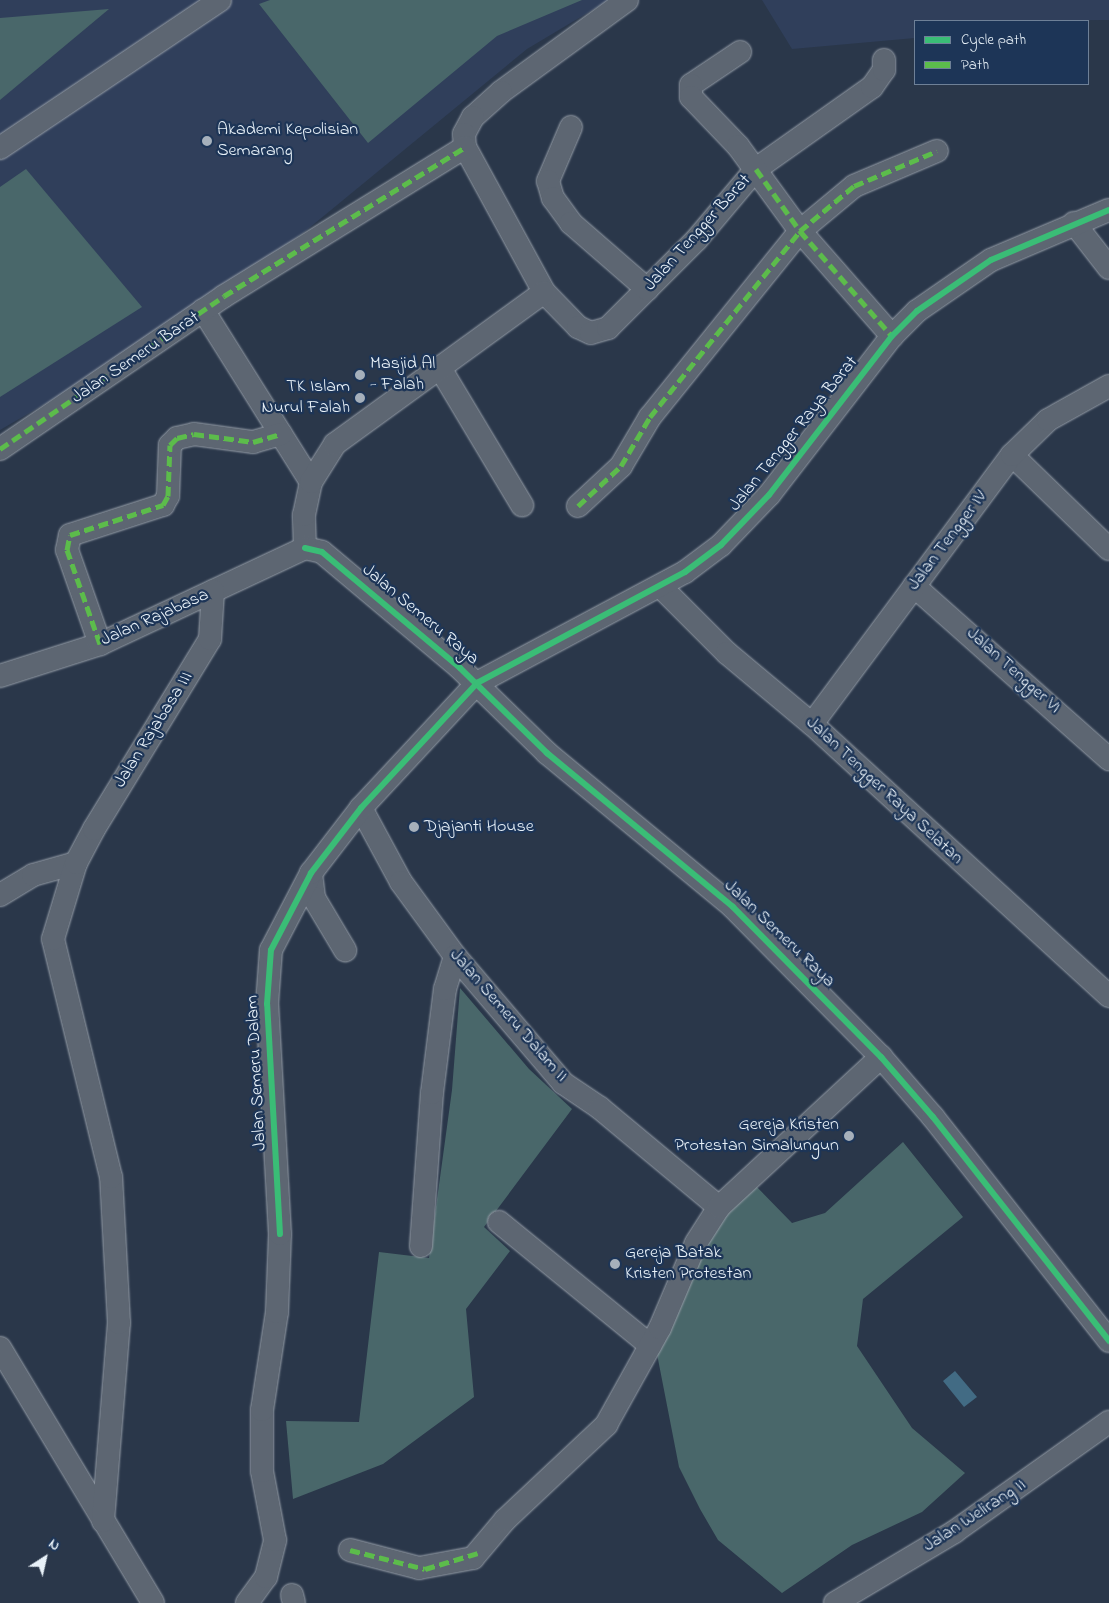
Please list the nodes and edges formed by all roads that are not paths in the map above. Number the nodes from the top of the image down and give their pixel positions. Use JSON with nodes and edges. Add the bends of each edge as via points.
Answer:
{"nodes":[{"id":1,"x":220,"y":0,"type":"edge"},
{"id":2,"x":627,"y":0,"type":"edge"},
{"id":3,"x":740,"y":52,"type":"dead end"},
{"id":4,"x":884,"y":60,"type":"dead end"},
{"id":5,"x":570,"y":127,"type":"dead end"},
{"id":6,"x":464,"y":147,"type":"junction"},
{"id":7,"x":0,"y":148,"type":"edge"},
{"id":8,"x":938,"y":151,"type":"dead end"},
{"id":9,"x":756,"y":169,"type":"junction"},
{"id":10,"x":1109,"y":210,"type":"edge"},
{"id":11,"x":1074,"y":223,"type":"junction"},
{"id":12,"x":800,"y":231,"type":"junction"},
{"id":13,"x":1109,"y":268,"type":"edge"},
{"id":14,"x":647,"y":289,"type":"junction"},
{"id":15,"x":544,"y":292,"type":"junction"},
{"id":16,"x":203,"y":310,"type":"junction"},
{"id":17,"x":892,"y":336,"type":"junction"},
{"id":18,"x":440,"y":368,"type":"junction"},
{"id":19,"x":1109,"y":386,"type":"edge"},
{"id":20,"x":281,"y":434,"type":"junction"},
{"id":21,"x":0,"y":448,"type":"edge"},
{"id":22,"x":1012,"y":455,"type":"junction"},
{"id":23,"x":311,"y":482,"type":"junction"},
{"id":24,"x":522,"y":505,"type":"dead end"},
{"id":25,"x":578,"y":506,"type":"dead end"},
{"id":26,"x":305,"y":548,"type":"junction"},
{"id":27,"x":1109,"y":549,"type":"edge"},
{"id":28,"x":660,"y":586,"type":"junction"},
{"id":29,"x":914,"y":586,"type":"junction"},
{"id":30,"x":213,"y":591,"type":"junction"},
{"id":31,"x":100,"y":644,"type":"junction"},
{"id":32,"x":0,"y":676,"type":"edge"},
{"id":33,"x":477,"y":683,"type":"junction"},
{"id":34,"x":812,"y":724,"type":"junction"},
{"id":35,"x":1109,"y":759,"type":"edge"},
{"id":36,"x":361,"y":808,"type":"junction"},
{"id":37,"x":76,"y":863,"type":"junction"},
{"id":38,"x":311,"y":873,"type":"junction"},
{"id":39,"x":0,"y":894,"type":"edge"},
{"id":40,"x":344,"y":950,"type":"dead end"},
{"id":41,"x":455,"y":956,"type":"junction"},
{"id":42,"x":1109,"y":996,"type":"edge"},
{"id":43,"x":881,"y":1057,"type":"junction"},
{"id":44,"x":718,"y":1207,"type":"junction"},
{"id":45,"x":499,"y":1222,"type":"dead end"},
{"id":46,"x":420,"y":1246,"type":"dead end"},
{"id":47,"x":1109,"y":1341,"type":"edge"},
{"id":48,"x":650,"y":1345,"type":"junction"},
{"id":49,"x":0,"y":1348,"type":"edge"},
{"id":50,"x":1109,"y":1422,"type":"edge"},
{"id":51,"x":103,"y":1522,"type":"junction"},
{"id":52,"x":350,"y":1550,"type":"dead end"},
{"id":53,"x":153,"y":1603,"type":"edge"},
{"id":54,"x":247,"y":1603,"type":"edge"},
{"id":55,"x":834,"y":1603,"type":"edge"}],
"edges":[{"from":1,"to":7,"type":"street"},
{"from":2,"to":6,"type":"street","via":[[473,117],[464,134]]},
{"from":3,"to":9,"type":"street","via":[[689,90]]},
{"from":4,"to":9,"type":"street","via":[[884,70],[872,87]]},
{"from":5,"to":14,"type":"street","via":[[548,181],[553,198],[571,223]]},
{"from":6,"to":15,"type":"street","name":"Jalan Tengger Barat"},
{"from":6,"to":16,"type":"street","via":[[310,240]]},
{"from":8,"to":12,"type":"street","via":[[862,182]]},
{"from":9,"to":12,"type":"street","name":"Jalan Tengger Barat"},
{"from":9,"to":14,"type":"street","name":"Jalan Tengger Barat","via":[[697,239]]},
{"from":10,"to":11,"type":"street","name":"Jalan Tengger Raya Barat"},
{"from":11,"to":13,"type":"street"},
{"from":11,"to":17,"type":"street","name":"Jalan Tengger Raya Barat","via":[[991,260],[937,295]]},
{"from":12,"to":17,"type":"street","name":"Jalan Tengger Barat"},
{"from":12,"to":25,"type":"street","via":[[650,417],[621,466]]},
{"from":14,"to":15,"type":"street","name":"Jalan Tengger Barat","via":[[608,328],[591,333],[578,327]]},
{"from":15,"to":18,"type":"street"},
{"from":16,"to":20,"type":"street","name":"Jalan Semeru Barat"},
{"from":16,"to":21,"type":"street","name":"Jalan Semeru Barat"},
{"from":17,"to":28,"type":"street","name":"Jalan Tengger Raya Barat","via":[[769,495],[721,545]]},
{"from":18,"to":23,"type":"street","via":[[335,444]]},
{"from":18,"to":24,"type":"street"},
{"from":19,"to":22,"type":"street","name":"Jalan Tengger IV","via":[[1048,420]]},
{"from":20,"to":23,"type":"street","name":"Jalan Semeru Barat"},
{"from":20,"to":31,"type":"street","via":[[253,442],[194,434],[178,438],[170,445],[168,496],[163,505],[70,535],[67,550]]},
{"from":22,"to":27,"type":"street"},
{"from":22,"to":29,"type":"street","name":"Jalan Tengger IV"},
{"from":23,"to":26,"type":"street","via":[[304,515]]},
{"from":26,"to":30,"type":"street","name":"Jalan Rajabasa"},
{"from":26,"to":33,"type":"street","name":"Jalan Semeru Raya","via":[[322,552]]},
{"from":28,"to":33,"type":"street","name":"Jalan Tengger Raya Barat"},
{"from":28,"to":34,"type":"street","name":"Jalan Tengger Raya Selatan","via":[[727,653]]},
{"from":29,"to":34,"type":"street","name":"Jalan Tengger IV"},
{"from":29,"to":35,"type":"street","name":"Jalan Tengger VI"},
{"from":30,"to":31,"type":"street","name":"Jalan Rajabasa"},
{"from":30,"to":37,"type":"street","name":"Jalan Rajabasa III","via":[[210,639]]},
{"from":31,"to":32,"type":"street","name":"Jalan Rajabasa"},
{"from":33,"to":36,"type":"street","name":"Jalan Semeru Dalam"},
{"from":33,"to":43,"type":"street","name":"Jalan Semeru Raya","via":[[547,753],[733,907]]},
{"from":34,"to":42,"type":"street","name":"Jalan Tengger Raya Selatan"},
{"from":36,"to":38,"type":"street","name":"Jalan Semeru Dalam"},
{"from":36,"to":41,"type":"street","name":"Jalan Semeru Dalam II","via":[[401,882]]},
{"from":37,"to":39,"type":"street","via":[[33,875]]},
{"from":37,"to":51,"type":"street","name":"Jalan Rajabasa III","via":[[53,939],[111,1177],[119,1323]]},
{"from":38,"to":40,"type":"street","via":[[314,898]]},
{"from":38,"to":54,"type":"street","name":"Jalan Semeru Dalam","via":[[271,950],[267,1004],[280,1234],[277,1312],[262,1410],[262,1471],[275,1540],[266,1577]]},
{"from":41,"to":44,"type":"street","name":"Jalan Semeru Dalam II","via":[[563,1083],[600,1108]]},
{"from":41,"to":46,"type":"street","via":[[445,989],[432,1093]]},
{"from":43,"to":44,"type":"street"},
{"from":43,"to":47,"type":"street","name":"Jalan Semeru Raya"},
{"from":44,"to":48,"type":"street","via":[[696,1242]]},
{"from":45,"to":48,"type":"street"},
{"from":48,"to":52,"type":"street","via":[[606,1425],[505,1520],[478,1553],[425,1568]]},
{"from":49,"to":51,"type":"street"},
{"from":50,"to":55,"type":"street","name":"Jalan Welirang II","via":[[954,1532]]},
{"from":51,"to":53,"type":"street"}]}
